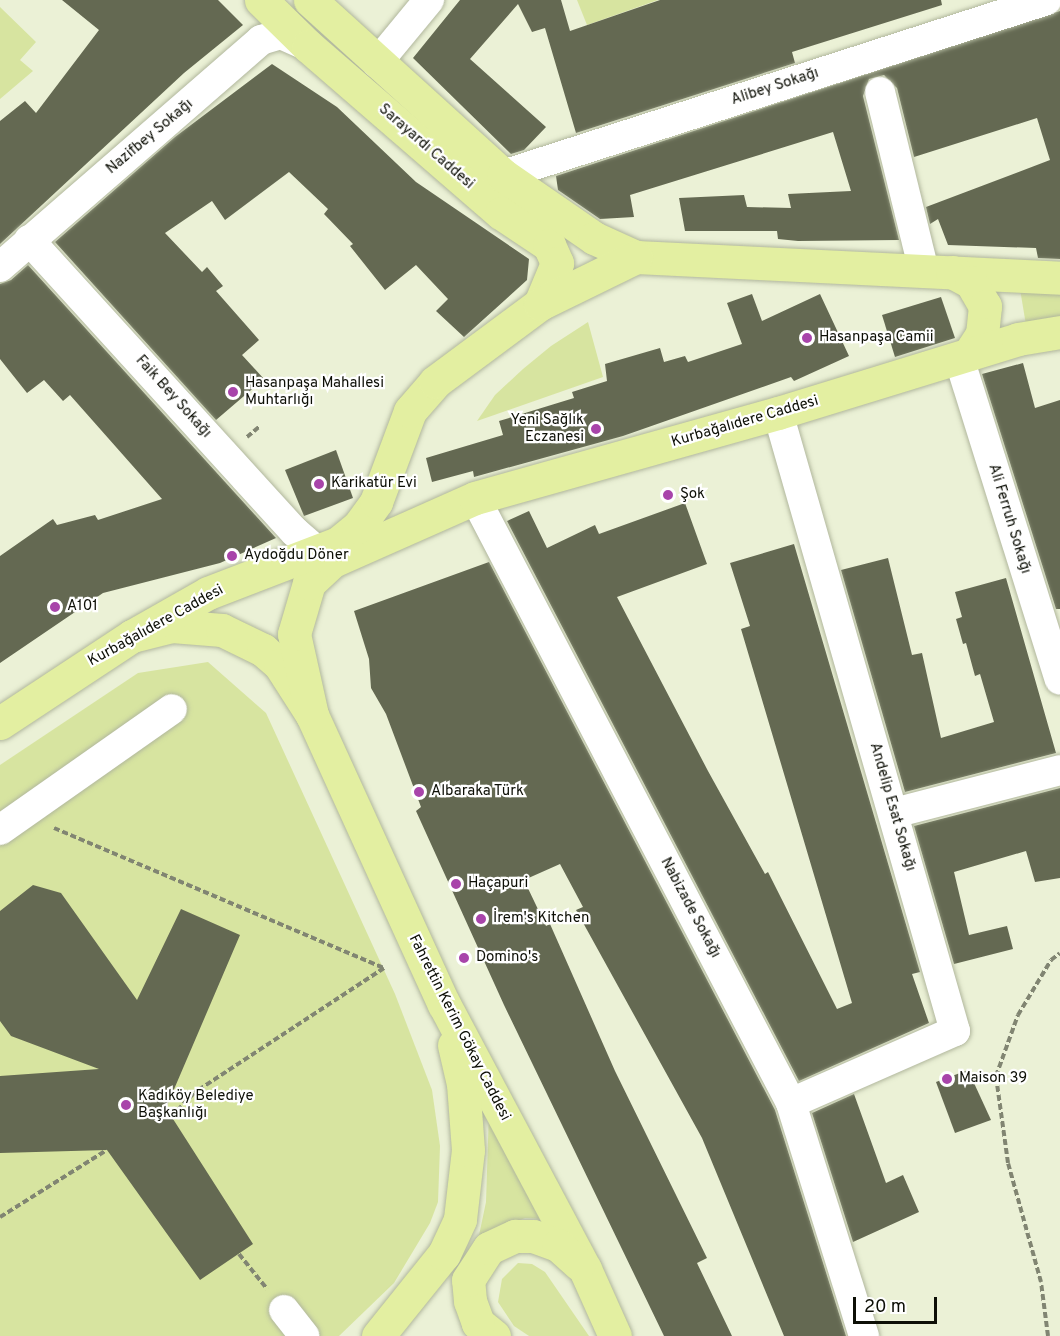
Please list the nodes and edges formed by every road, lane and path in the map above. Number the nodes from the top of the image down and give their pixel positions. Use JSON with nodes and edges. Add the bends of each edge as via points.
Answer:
{"nodes":[{"id":1,"x":261,"y":0,"type":"edge"},
{"id":2,"x":310,"y":0,"type":"edge"},
{"id":3,"x":429,"y":0,"type":"edge"},
{"id":4,"x":1047,"y":0,"type":"edge"},
{"id":5,"x":308,"y":46,"type":"junction"},
{"id":6,"x":377,"y":63,"type":"junction"},
{"id":7,"x":880,"y":92,"type":"dead end"},
{"id":8,"x":503,"y":176,"type":"junction"},
{"id":9,"x":29,"y":240,"type":"junction"},
{"id":10,"x":636,"y":257,"type":"junction"},
{"id":11,"x":0,"y":267,"type":"edge"},
{"id":12,"x":938,"y":272,"type":"junction"},
{"id":13,"x":1060,"y":278,"type":"edge"},
{"id":14,"x":540,"y":304,"type":"junction"},
{"id":15,"x":1060,"y":332,"type":"edge"},
{"id":16,"x":964,"y":356,"type":"junction"},
{"id":17,"x":778,"y":413,"type":"junction"},
{"id":18,"x":389,"y":471,"type":"junction"},
{"id":19,"x":475,"y":498,"type":"junction"},
{"id":20,"x":430,"y":515,"type":"junction"},
{"id":21,"x":318,"y":553,"type":"junction"},
{"id":22,"x":132,"y":636,"type":"junction"},
{"id":23,"x":1060,"y":680,"type":"edge"},
{"id":24,"x":172,"y":709,"type":"dead end"},
{"id":25,"x":312,"y":715,"type":"junction"},
{"id":26,"x":0,"y":723,"type":"edge"},
{"id":27,"x":1060,"y":770,"type":"edge"},
{"id":28,"x":894,"y":813,"type":"junction"},
{"id":29,"x":11,"y":822,"type":"edge"},
{"id":30,"x":1060,"y":953,"type":"edge"},
{"id":31,"x":444,"y":1004,"type":"junction"},
{"id":32,"x":791,"y":1103,"type":"junction"},
{"id":33,"x":172,"y":1116,"type":"dead end"},
{"id":34,"x":107,"y":1150,"type":"dead end"},
{"id":35,"x":0,"y":1218,"type":"edge"},
{"id":36,"x":239,"y":1254,"type":"dead end"},
{"id":37,"x":585,"y":1269,"type":"junction"},
{"id":38,"x":286,"y":1310,"type":"joint"},
{"id":39,"x":304,"y":1336,"type":"edge"},
{"id":40,"x":378,"y":1336,"type":"edge"},
{"id":41,"x":494,"y":1336,"type":"edge"},
{"id":42,"x":615,"y":1336,"type":"edge"},
{"id":43,"x":864,"y":1336,"type":"edge"},
{"id":44,"x":1048,"y":1336,"type":"edge"}],
"edges":[{"from":1,"to":5,"type":"main road","name":"Sarayardı Caddesi"},
{"from":2,"to":6,"type":"main road","name":"Sarayardı Caddesi"},
{"from":3,"to":6,"type":"street"},
{"from":4,"to":8,"type":"street","name":"Alibey Sokağı"},
{"from":5,"to":9,"type":"street","name":"Nazifbey Sokağı","via":[[281,34],[261,40]]},
{"from":5,"to":14,"type":"main road","name":"Sarayardı Caddesi","via":[[501,213],[549,245],[556,263]]},
{"from":6,"to":8,"type":"main road","name":"Sarayardı Caddesi"},
{"from":7,"to":12,"type":"street"},
{"from":8,"to":10,"type":"main road","name":"Sarayardı Caddesi","via":[[594,238]]},
{"from":9,"to":11,"type":"street","name":"Nazifbey Sokağı"},
{"from":9,"to":21,"type":"street","name":"Faik Bey Sokağı"},
{"from":10,"to":12,"type":"main road","name":"Sarayardı Caddesi"},
{"from":10,"to":14,"type":"main road","name":"Sarayardı Caddesi"},
{"from":12,"to":13,"type":"main road"},
{"from":12,"to":16,"type":"main road","via":[[971,282],[984,297],[984,327]]},
{"from":14,"to":18,"type":"main road","name":"Sarayardı Caddesi","via":[[435,382],[410,411]]},
{"from":15,"to":16,"type":"main road","name":"Kurbağalıdere Caddesi","via":[[1018,339]]},
{"from":16,"to":17,"type":"main road","name":"Kurbağalıdere Caddesi"},
{"from":16,"to":23,"type":"street","name":"Ali Ferruh Sokağı"},
{"from":17,"to":19,"type":"main road","name":"Kurbağalıdere Caddesi"},
{"from":17,"to":28,"type":"street","name":"Andelip Esat Sokağı"},
{"from":18,"to":20,"type":"main road","via":[[404,500],[416,511]]},
{"from":18,"to":21,"type":"main road","name":"Kurbağalıdere Caddesi","via":[[376,502],[358,527]]},
{"from":19,"to":20,"type":"main road","name":"Kurbağalıdere Caddesi"},
{"from":19,"to":32,"type":"street","name":"Nabizade Sokağı"},
{"from":20,"to":25,"type":"main road","name":"Fahrettin Kerim Gökay Caddesi","via":[[333,561],[309,583],[294,634]]},
{"from":21,"to":22,"type":"main road","name":"Kurbağalıdere Caddesi","via":[[208,593]]},
{"from":22,"to":25,"type":"main road","name":"Fahrettin Kerim Gökay Caddesi","via":[[172,626],[222,630],[262,650],[280,665]]},
{"from":22,"to":26,"type":"main road","name":"Kurbağalıdere Caddesi"},
{"from":24,"to":29,"type":"street"},
{"from":25,"to":31,"type":"main road","name":"Fahrettin Kerim Gökay Caddesi"},
{"from":27,"to":28,"type":"street"},
{"from":28,"to":32,"type":"street","name":"Andelip Esat Sokağı","via":[[955,1030]]},
{"from":29,"to":33,"type":"path","via":[[384,968],[194,1093]]},
{"from":30,"to":44,"type":"path","via":[[1051,960],[1018,1015],[996,1076],[1008,1163],[1041,1282]]},
{"from":31,"to":37,"type":"main road","name":"Fahrettin Kerim Gökay Caddesi"},
{"from":31,"to":40,"type":"main road","via":[[463,1084],[468,1150],[460,1219],[444,1254]]},
{"from":32,"to":43,"type":"street","name":"Nabizade Sokağı"},
{"from":34,"to":35,"type":"path"},
{"from":36,"to":38,"type":"path"},
{"from":37,"to":41,"type":"main road","via":[[558,1245],[533,1236],[515,1236],[489,1248],[468,1280],[478,1323]]},
{"from":37,"to":42,"type":"main road","name":"Fahrettin Kerim Gökay Caddesi"},
{"from":38,"to":39,"type":"street"}]}
